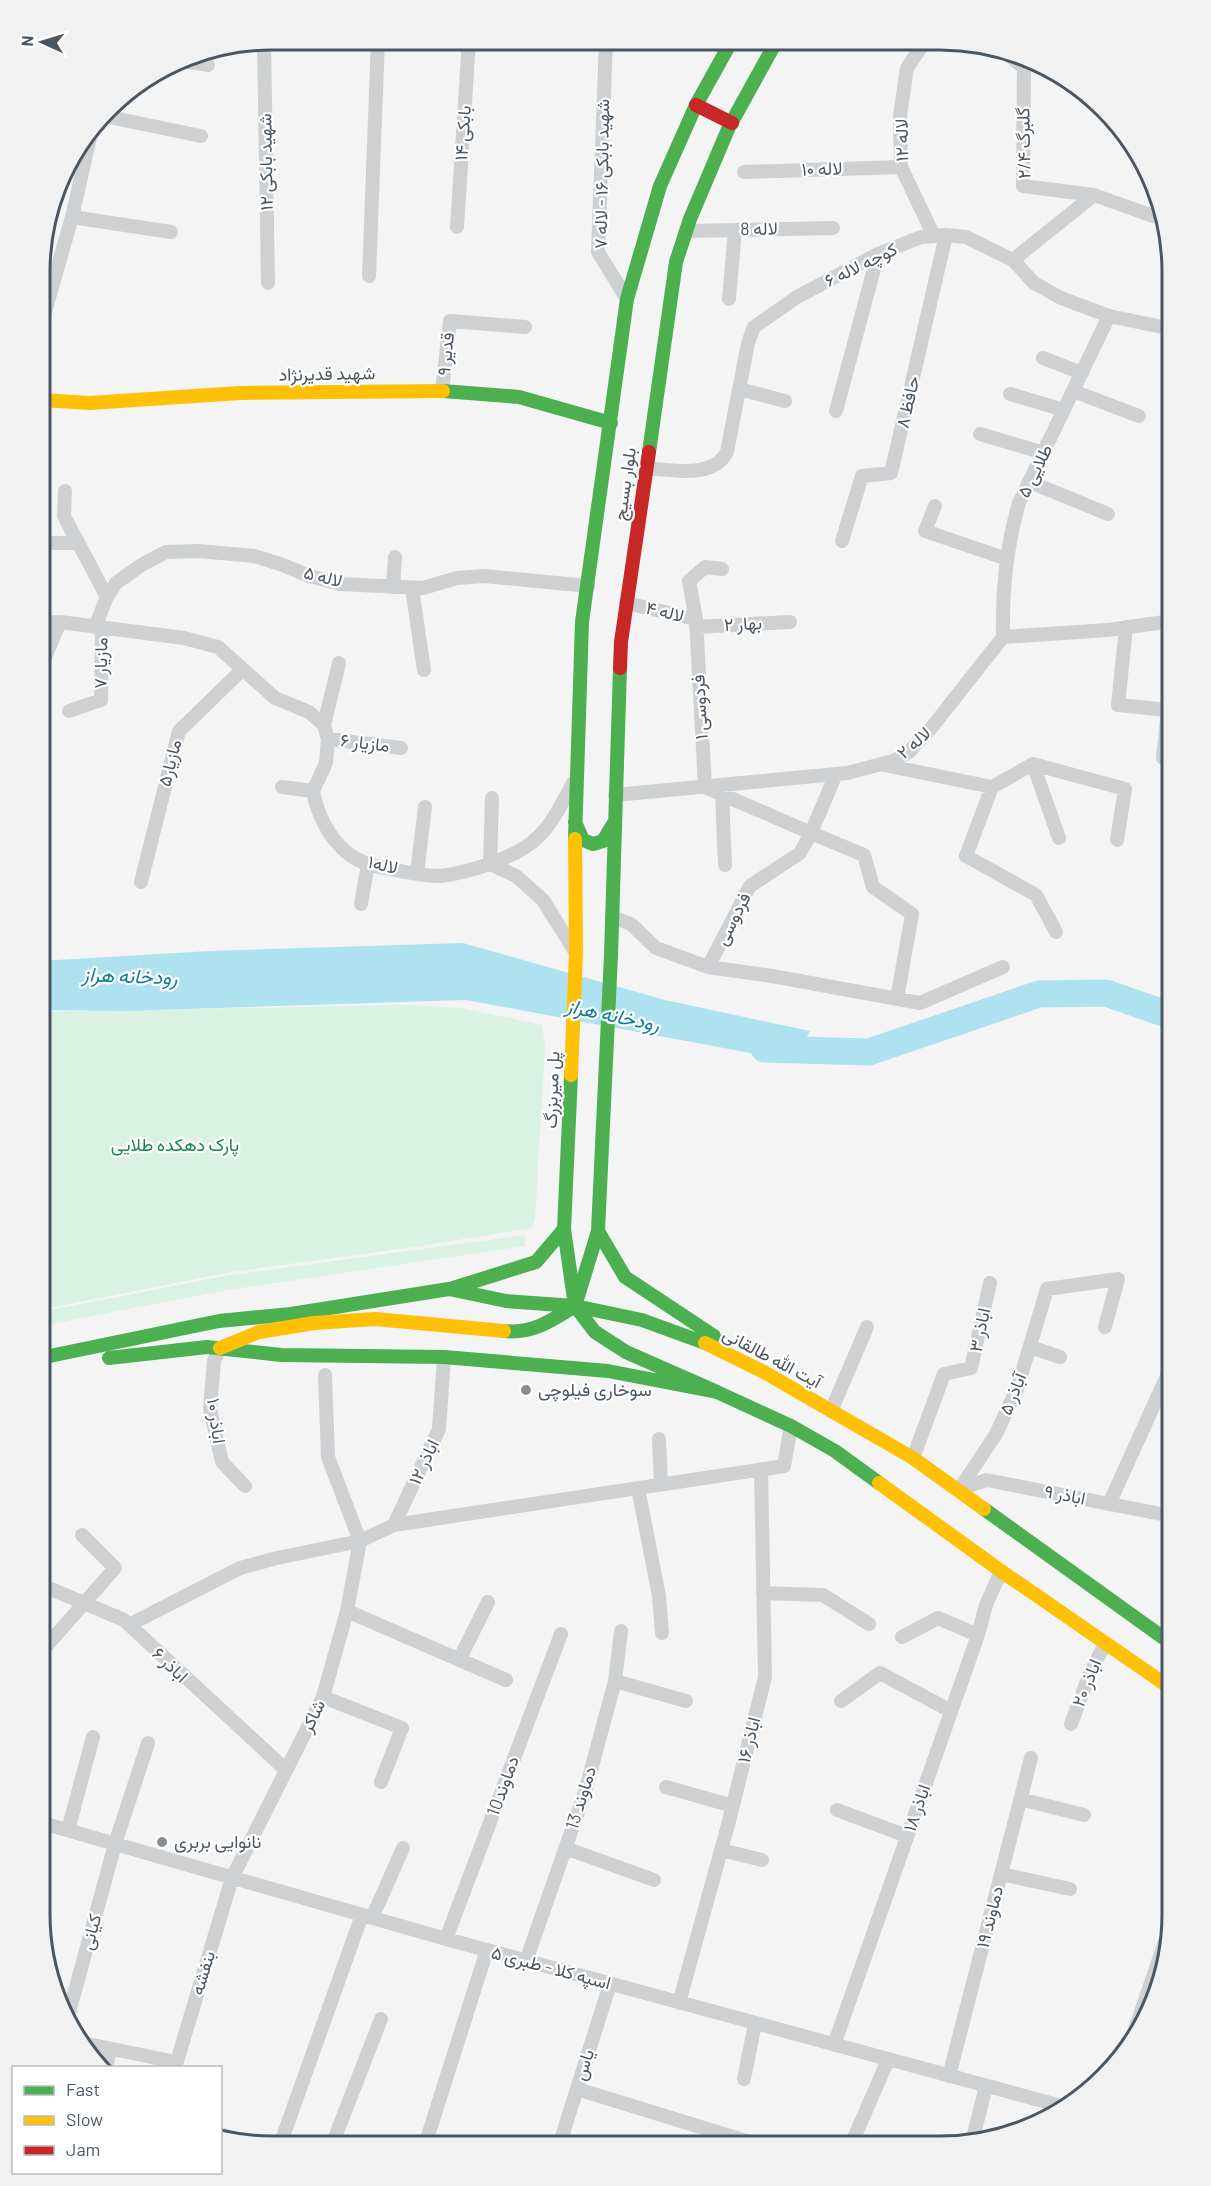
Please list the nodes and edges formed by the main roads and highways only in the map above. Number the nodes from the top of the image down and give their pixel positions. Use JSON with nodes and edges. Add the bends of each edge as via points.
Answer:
{"nodes":[{"id":1,"x":727,"y":50,"type":"edge"},
{"id":2,"x":772,"y":50,"type":"edge"},
{"id":3,"x":696,"y":105,"type":"junction"},
{"id":4,"x":732,"y":123,"type":"junction"},
{"id":5,"x":50,"y":401,"type":"edge"},
{"id":6,"x":610,"y":423,"type":"junction"},
{"id":7,"x":575,"y":822,"type":"junction"},
{"id":8,"x":614,"y":822,"type":"junction"},
{"id":9,"x":576,"y":952,"type":"joint"},
{"id":10,"x":564,"y":1229,"type":"junction"},
{"id":11,"x":598,"y":1231,"type":"junction"},
{"id":12,"x":449,"y":1289,"type":"junction"},
{"id":13,"x":506,"y":1301,"type":"junction"},
{"id":14,"x":575,"y":1306,"type":"junction"},
{"id":15,"x":661,"y":1326,"type":"junction"},
{"id":16,"x":505,"y":1332,"type":"junction"},
{"id":17,"x":220,"y":1348,"type":"junction"},
{"id":18,"x":50,"y":1356,"type":"edge"},
{"id":19,"x":644,"y":1359,"type":"junction"},
{"id":20,"x":50,"y":1369,"type":"edge"},
{"id":21,"x":764,"y":1372,"type":"junction"},
{"id":22,"x":717,"y":1392,"type":"junction"},
{"id":23,"x":1162,"y":1637,"type":"edge"},
{"id":24,"x":1162,"y":1682,"type":"edge"}],
"edges":[{"from":1,"to":3,"type":"main road","name":"بلوار بسیج"},
{"from":2,"to":4,"type":"main road","name":"بلوار بسیج"},
{"from":3,"to":4,"type":"main road"},
{"from":3,"to":6,"type":"main road","name":"بلوار بسیج","via":[[660,186],[627,299]]},
{"from":4,"to":8,"type":"main road","name":"بلوار بسیج","via":[[676,262],[621,642]]},
{"from":5,"to":6,"type":"main road","name":"شهید قدیرنژاد","via":[[90,403],[240,393],[442,391],[519,397]]},
{"from":6,"to":7,"type":"main road","name":"بلوار بسیج","via":[[582,622]]},
{"from":7,"to":8,"type":"main road","via":[[583,840],[593,844],[603,841]]},
{"from":7,"to":9,"type":"main road","name":"بلوار بسیج"},
{"from":8,"to":11,"type":"main road","name":"بلوار بسیج"},
{"from":9,"to":10,"type":"main road","name":"پل میربزرگ"},
{"from":10,"to":12,"type":"main road","via":[[536,1262]]},
{"from":10,"to":14,"type":"main road","name":"پل میربزرگ"},
{"from":11,"to":14,"type":"main road"},
{"from":11,"to":21,"type":"main road","via":[[626,1277],[636,1286]]},
{"from":12,"to":13,"type":"main road","name":"آیت الله طالقانی"},
{"from":12,"to":18,"type":"main road","name":"آیت الله طالقانی","via":[[219,1321]]},
{"from":13,"to":14,"type":"main road","name":"آیت الله طالقانی"},
{"from":13,"to":16,"type":"main road","via":[[515,1307],[519,1317],[515,1327]]},
{"from":14,"to":15,"type":"main road","name":"آیت الله طالقانی"},
{"from":14,"to":16,"type":"main road","via":[[546,1324],[519,1333]]},
{"from":14,"to":19,"type":"main road","via":[[596,1332]]},
{"from":15,"to":19,"type":"main road","via":[[648,1328],[640,1338],[638,1350]]},
{"from":15,"to":21,"type":"main road","name":"آیت الله طالقانی"},
{"from":16,"to":17,"type":"main road","via":[[375,1319],[259,1332]]},
{"from":17,"to":20,"type":"main road","via":[[125,1355]]},
{"from":17,"to":22,"type":"main road","via":[[281,1355],[444,1358],[608,1371]]},
{"from":19,"to":22,"type":"main road"},
{"from":21,"to":23,"type":"main road","name":"آیت الله طالقانی","via":[[913,1458]]},
{"from":22,"to":24,"type":"main road","via":[[835,1451]]}]}
